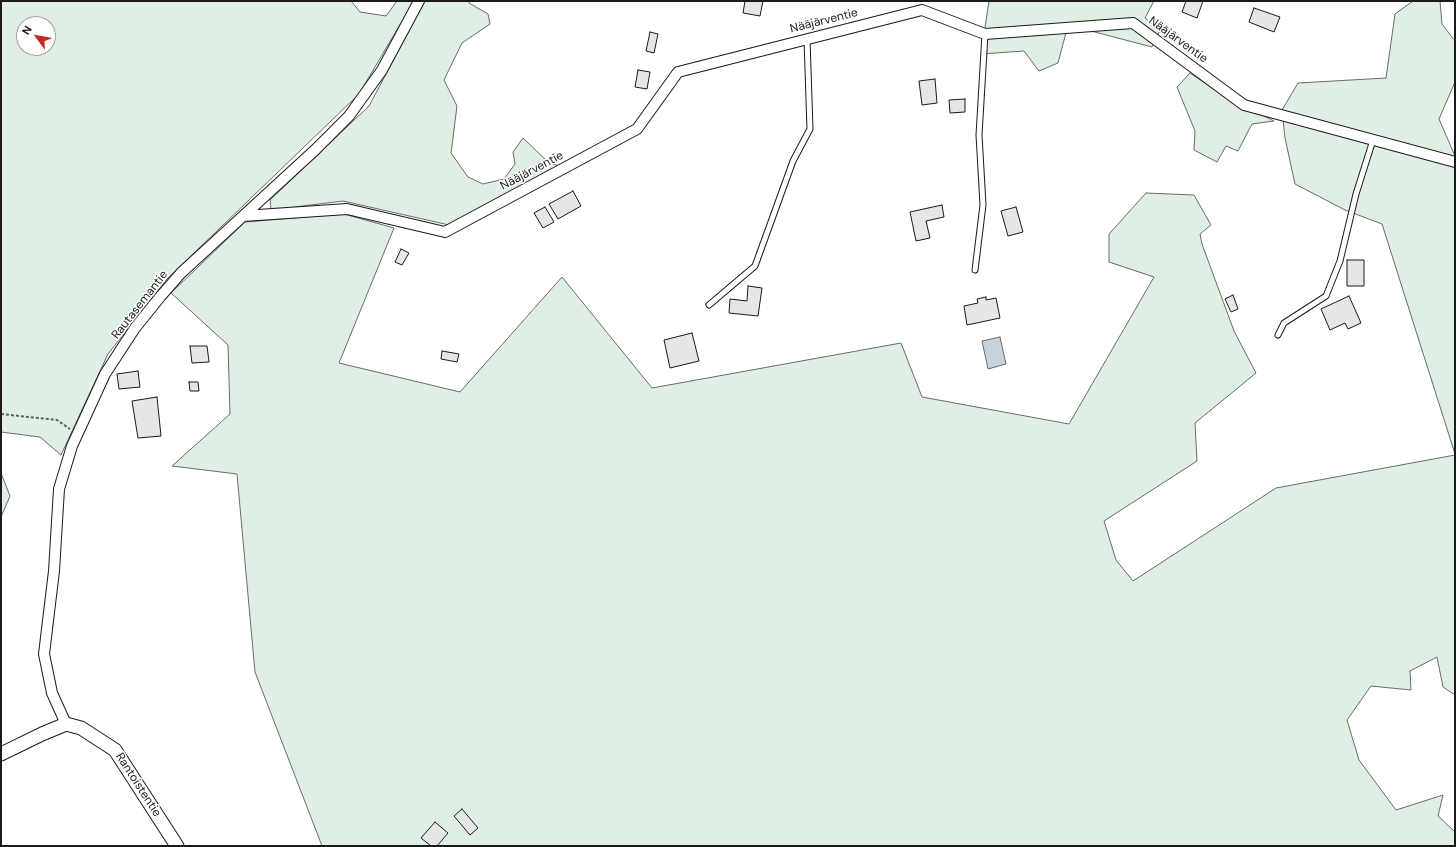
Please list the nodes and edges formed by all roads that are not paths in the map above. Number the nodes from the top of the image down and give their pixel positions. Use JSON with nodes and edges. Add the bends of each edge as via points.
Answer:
{"nodes":[{"id":1,"x":419,"y":1,"type":"edge"},
{"id":2,"x":985,"y":34,"type":"junction"},
{"id":3,"x":807,"y":39,"type":"junction"},
{"id":4,"x":1373,"y":140,"type":"junction"},
{"id":5,"x":1455,"y":162,"type":"edge"},
{"id":6,"x":243,"y":216,"type":"junction"},
{"id":7,"x":975,"y":270,"type":"dead end"},
{"id":8,"x":709,"y":305,"type":"dead end"},
{"id":9,"x":1278,"y":335,"type":"dead end"},
{"id":10,"x":66,"y":724,"type":"junction"},
{"id":11,"x":1,"y":754,"type":"edge"},
{"id":12,"x":177,"y":846,"type":"edge"}],
"edges":[{"from":1,"to":6,"type":"street","name":"Rautasemantie","via":[[382,70],[349,116]]},
{"from":2,"to":3,"type":"street","name":"Nääjärventie","via":[[922,10]]},
{"from":2,"to":4,"type":"street","name":"Nääjärventie","via":[[1133,23],[1244,105]]},
{"from":2,"to":7,"type":"lane","via":[[979,135],[983,205]]},
{"from":3,"to":6,"type":"street","name":"Nääjärventie","via":[[678,72],[637,129],[445,232],[347,209]]},
{"from":3,"to":8,"type":"lane","via":[[810,129],[793,161],[755,266]]},
{"from":4,"to":5,"type":"street","name":"Nääjärventie"},
{"from":4,"to":9,"type":"lane","via":[[1356,194],[1340,261],[1326,296],[1284,323]]},
{"from":6,"to":10,"type":"street","name":"Rautasemantie","via":[[181,273],[135,328],[105,374],[72,446],[60,489],[44,654],[52,693]]},
{"from":10,"to":11,"type":"street"},
{"from":10,"to":12,"type":"street","name":"Rantoistentie","via":[[81,728],[115,750]]}]}
